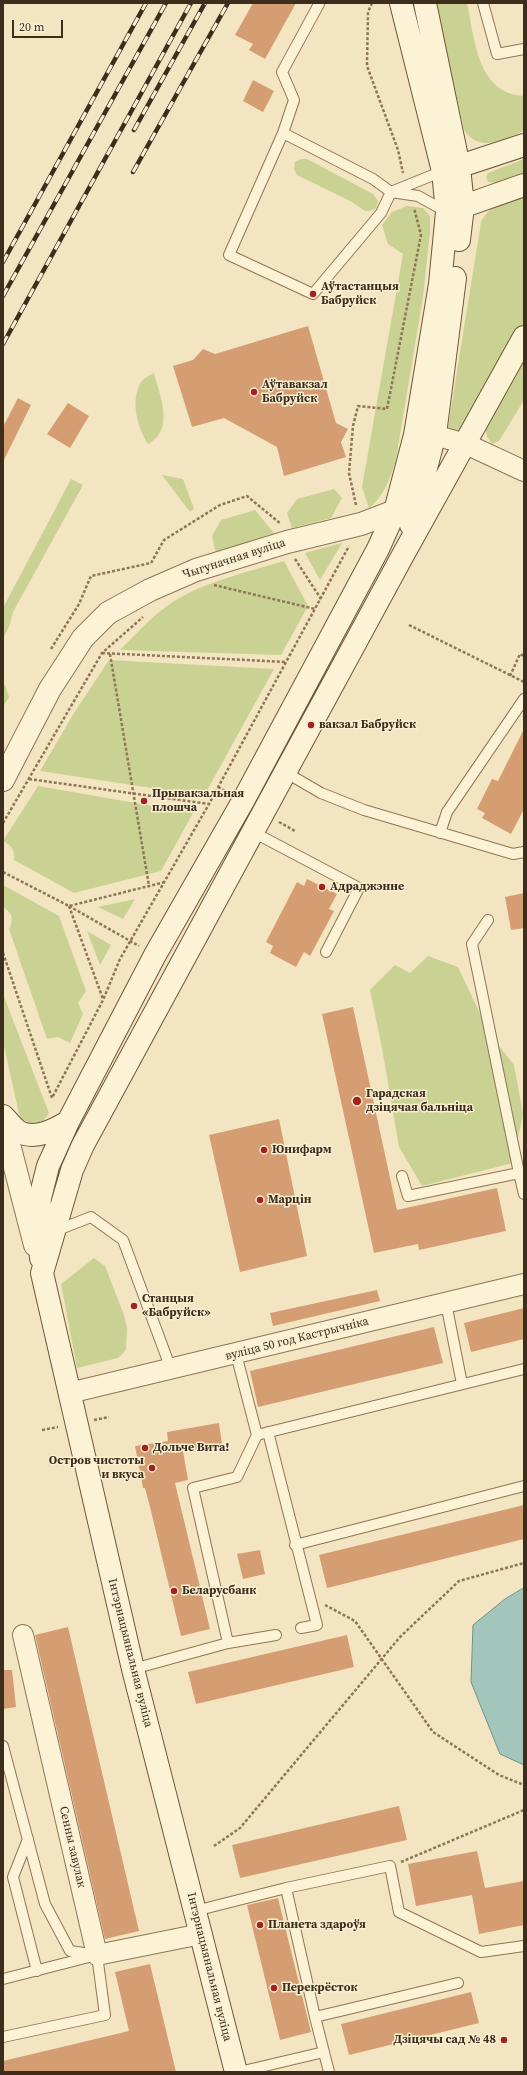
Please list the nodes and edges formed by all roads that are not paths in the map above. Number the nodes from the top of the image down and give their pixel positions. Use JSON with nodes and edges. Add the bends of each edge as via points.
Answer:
{"nodes":[{"id":1,"x":401,"y":3,"type":"edge"},
{"id":2,"x":425,"y":3,"type":"edge"},
{"id":3,"x":483,"y":3,"type":"edge"},
{"id":4,"x":319,"y":4,"type":"dead end"},
{"id":5,"x":524,"y":49,"type":"edge"},
{"id":6,"x":282,"y":133,"type":"junction"},
{"id":7,"x":524,"y":145,"type":"edge"},
{"id":8,"x":451,"y":169,"type":"junction"},
{"id":9,"x":524,"y":185,"type":"edge"},
{"id":10,"x":391,"y":192,"type":"junction"},
{"id":11,"x":455,"y":209,"type":"junction"},
{"id":12,"x":524,"y":337,"type":"edge"},
{"id":13,"x":426,"y":432,"type":"junction"},
{"id":14,"x":466,"y":444,"type":"junction"},
{"id":15,"x":524,"y":471,"type":"edge"},
{"id":16,"x":394,"y":511,"type":"junction"},
{"id":17,"x":403,"y":555,"type":"junction"},
{"id":18,"x":524,"y":699,"type":"edge"},
{"id":19,"x":285,"y":772,"type":"junction"},
{"id":20,"x":3,"y":780,"type":"edge"},
{"id":21,"x":253,"y":832,"type":"junction"},
{"id":22,"x":440,"y":833,"type":"junction"},
{"id":23,"x":524,"y":852,"type":"edge"},
{"id":24,"x":488,"y":920,"type":"dead end"},
{"id":25,"x":326,"y":952,"type":"dead end"},
{"id":26,"x":3,"y":1116,"type":"edge"},
{"id":27,"x":3,"y":1121,"type":"edge"},
{"id":28,"x":68,"y":1122,"type":"junction"},
{"id":29,"x":519,"y":1173,"type":"junction"},
{"id":30,"x":402,"y":1176,"type":"dead end"},
{"id":31,"x":524,"y":1194,"type":"edge"},
{"id":32,"x":53,"y":1232,"type":"junction"},
{"id":33,"x":42,"y":1273,"type":"junction"},
{"id":34,"x":524,"y":1284,"type":"edge"},
{"id":35,"x":446,"y":1303,"type":"junction"},
{"id":36,"x":236,"y":1354,"type":"junction"},
{"id":37,"x":170,"y":1369,"type":"junction"},
{"id":38,"x":524,"y":1369,"type":"edge"},
{"id":39,"x":462,"y":1384,"type":"junction"},
{"id":40,"x":69,"y":1392,"type":"junction"},
{"id":41,"x":268,"y":1432,"type":"junction"},
{"id":42,"x":257,"y":1435,"type":"junction"},
{"id":43,"x":524,"y":1486,"type":"edge"},
{"id":44,"x":295,"y":1545,"type":"junction"},
{"id":45,"x":301,"y":1628,"type":"dead end"},
{"id":46,"x":23,"y":1635,"type":"dead end"},
{"id":47,"x":276,"y":1635,"type":"dead end"},
{"id":48,"x":228,"y":1643,"type":"junction"},
{"id":49,"x":133,"y":1669,"type":"junction"},
{"id":50,"x":3,"y":1746,"type":"edge"},
{"id":51,"x":28,"y":1839,"type":"junction"},
{"id":52,"x":286,"y":1888,"type":"junction"},
{"id":53,"x":195,"y":1911,"type":"junction"},
{"id":54,"x":201,"y":1934,"type":"junction"},
{"id":55,"x":524,"y":1946,"type":"edge"},
{"id":56,"x":97,"y":1956,"type":"junction"},
{"id":57,"x":36,"y":1971,"type":"junction"},
{"id":58,"x":3,"y":1979,"type":"edge"},
{"id":59,"x":458,"y":1983,"type":"dead end"},
{"id":60,"x":315,"y":2017,"type":"junction"},
{"id":61,"x":3,"y":2037,"type":"edge"},
{"id":62,"x":324,"y":2052,"type":"junction"},
{"id":63,"x":236,"y":2072,"type":"edge"},
{"id":64,"x":239,"y":2072,"type":"edge"},
{"id":65,"x":329,"y":2072,"type":"edge"}],
"edges":[{"from":1,"to":8,"type":"main road"},
{"from":2,"to":8,"type":"main road"},
{"from":3,"to":5,"type":"lane","via":[[497,54]]},
{"from":4,"to":6,"type":"lane","via":[[282,72],[294,100]]},
{"from":6,"to":10,"type":"lane","via":[[373,179]]},
{"from":6,"to":10,"type":"lane","via":[[229,255],[313,294],[381,213]]},
{"from":7,"to":8,"type":"main road"},
{"from":8,"to":10,"type":"lane"},
{"from":8,"to":11,"type":"main road"},
{"from":9,"to":11,"type":"main road"},
{"from":10,"to":11,"type":"lane","via":[[418,196]]},
{"from":11,"to":13,"type":"main road","via":[[440,284]]},
{"from":12,"to":14,"type":"main road"},
{"from":13,"to":14,"type":"street"},
{"from":13,"to":16,"type":"main road"},
{"from":13,"to":17,"type":"main road"},
{"from":14,"to":15,"type":"street"},
{"from":14,"to":17,"type":"main road"},
{"from":16,"to":20,"type":"main road","name":"Чыгуначная вуліца","via":[[361,524],[280,544],[196,570],[150,590],[108,613],[83,638],[50,689]]},
{"from":16,"to":28,"type":"main road","via":[[375,556],[243,801],[155,955]]},
{"from":17,"to":19,"type":"main road"},
{"from":18,"to":22,"type":"lane","via":[[447,812]]},
{"from":19,"to":21,"type":"main road"},
{"from":19,"to":22,"type":"lane","via":[[321,793],[364,810]]},
{"from":21,"to":25,"type":"lane","via":[[359,888]]},
{"from":21,"to":32,"type":"main road","via":[[83,1145],[72,1170]]},
{"from":22,"to":23,"type":"lane","via":[[513,854]]},
{"from":24,"to":29,"type":"lane","via":[[472,944]]},
{"from":26,"to":28,"type":"main road","via":[[19,1132],[35,1135],[51,1132]]},
{"from":27,"to":33,"type":"main road"},
{"from":28,"to":33,"type":"main road","via":[[48,1166],[40,1198],[38,1223]]},
{"from":29,"to":30,"type":"lane","via":[[408,1196]]},
{"from":29,"to":31,"type":"lane"},
{"from":32,"to":33,"type":"main road","name":"Інтэрнацыянальная вуліца"},
{"from":32,"to":37,"type":"lane","via":[[91,1217],[123,1240]]},
{"from":33,"to":40,"type":"main road","name":"Інтэрнацыянальная вуліца"},
{"from":34,"to":35,"type":"street","name":"вуліца 50 год Кастрычніка"},
{"from":35,"to":36,"type":"street","name":"вуліца 50 год Кастрычніка","via":[[260,1346]]},
{"from":35,"to":39,"type":"lane"},
{"from":36,"to":37,"type":"street","name":"вуліца 50 год Кастрычніка"},
{"from":36,"to":42,"type":"lane"},
{"from":37,"to":40,"type":"street","name":"вуліца 50 год Кастрычніка"},
{"from":38,"to":39,"type":"lane"},
{"from":39,"to":41,"type":"lane"},
{"from":40,"to":49,"type":"main road","name":"Інтэрнацыянальная вуліца"},
{"from":41,"to":42,"type":"lane"},
{"from":41,"to":44,"type":"lane"},
{"from":42,"to":48,"type":"lane","via":[[237,1477],[193,1488]]},
{"from":43,"to":44,"type":"lane"},
{"from":44,"to":45,"type":"lane","via":[[317,1625]]},
{"from":46,"to":56,"type":"street","name":"Сенны завулак"},
{"from":47,"to":48,"type":"lane"},
{"from":48,"to":49,"type":"lane"},
{"from":49,"to":53,"type":"main road","name":"Інтэрнацыянальная вуліца"},
{"from":50,"to":51,"type":"lane"},
{"from":51,"to":56,"type":"lane","via":[[45,1904],[70,1951]]},
{"from":51,"to":57,"type":"lane","via":[[13,1877]]},
{"from":52,"to":53,"type":"lane"},
{"from":52,"to":55,"type":"lane","via":[[390,1866],[399,1912],[481,1952]]},
{"from":52,"to":60,"type":"lane"},
{"from":53,"to":54,"type":"main road","name":"Інтэрнацыянальная вуліца"},
{"from":54,"to":56,"type":"street"},
{"from":54,"to":63,"type":"main road","name":"Інтэрнацыянальная вуліца"},
{"from":56,"to":57,"type":"lane"},
{"from":56,"to":61,"type":"lane","via":[[105,2015]]},
{"from":57,"to":58,"type":"lane"},
{"from":59,"to":60,"type":"lane"},
{"from":60,"to":62,"type":"lane"},
{"from":62,"to":64,"type":"lane"},
{"from":62,"to":65,"type":"lane"}]}
